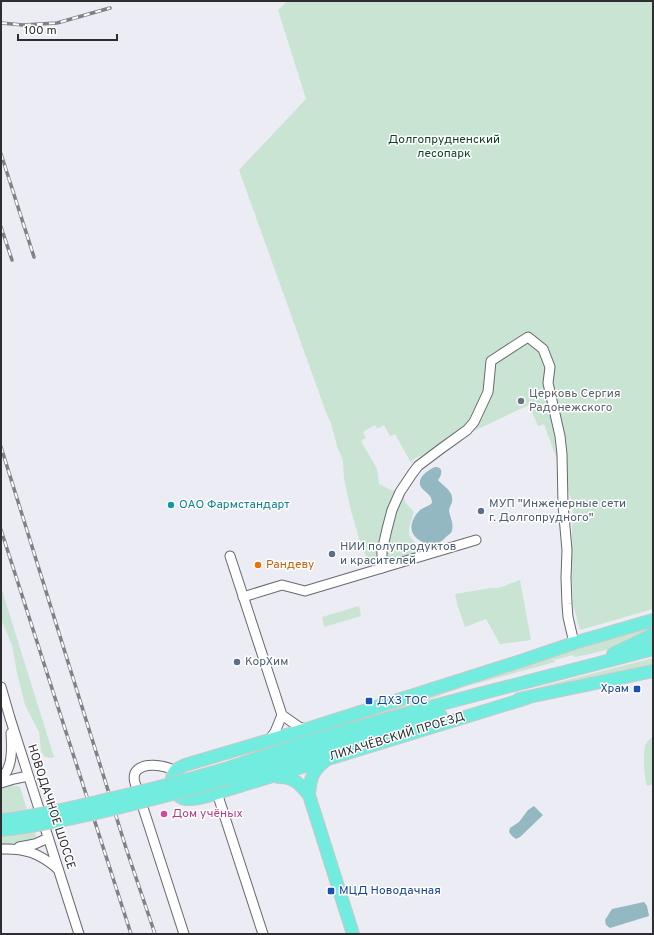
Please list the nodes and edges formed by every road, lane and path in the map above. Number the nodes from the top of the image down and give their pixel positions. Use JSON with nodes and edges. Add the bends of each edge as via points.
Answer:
{"nodes":[{"id":1,"x":476,"y":540,"type":"dead end"},
{"id":2,"x":230,"y":556,"type":"dead end"},
{"id":3,"x":382,"y":568,"type":"junction"},
{"id":4,"x":243,"y":597,"type":"junction"},
{"id":5,"x":653,"y":620,"type":"edge"},
{"id":6,"x":653,"y":634,"type":"edge"},
{"id":7,"x":574,"y":643,"type":"junction"},
{"id":8,"x":653,"y":649,"type":"edge"},
{"id":9,"x":582,"y":668,"type":"junction"},
{"id":10,"x":653,"y":671,"type":"edge"},
{"id":11,"x":540,"y":679,"type":"junction"},
{"id":12,"x":1,"y":687,"type":"edge"},
{"id":13,"x":527,"y":698,"type":"junction"},
{"id":14,"x":282,"y":715,"type":"junction"},
{"id":15,"x":10,"y":718,"type":"junction"},
{"id":16,"x":307,"y":729,"type":"junction"},
{"id":17,"x":366,"y":734,"type":"junction"},
{"id":18,"x":269,"y":740,"type":"junction"},
{"id":19,"x":324,"y":742,"type":"junction"},
{"id":20,"x":327,"y":759,"type":"junction"},
{"id":21,"x":175,"y":771,"type":"junction"},
{"id":22,"x":227,"y":774,"type":"junction"},
{"id":23,"x":28,"y":776,"type":"junction"},
{"id":24,"x":268,"y":778,"type":"junction"},
{"id":25,"x":1,"y":779,"type":"edge"},
{"id":26,"x":1,"y":783,"type":"edge"},
{"id":27,"x":217,"y":793,"type":"junction"},
{"id":28,"x":309,"y":795,"type":"junction"},
{"id":29,"x":1,"y":820,"type":"edge"},
{"id":30,"x":1,"y":830,"type":"edge"},
{"id":31,"x":48,"y":838,"type":"junction"},
{"id":32,"x":5,"y":848,"type":"edge"},
{"id":33,"x":58,"y":869,"type":"junction"},
{"id":34,"x":79,"y":934,"type":"edge"},
{"id":35,"x":184,"y":934,"type":"edge"},
{"id":36,"x":263,"y":934,"type":"edge"},
{"id":37,"x":353,"y":934,"type":"edge"}],
"edges":[{"from":1,"to":3,"type":"street"},
{"from":2,"to":4,"type":"street"},
{"from":3,"to":4,"type":"street","via":[[305,591],[282,584]]},
{"from":3,"to":7,"type":"street","via":[[382,551],[387,529],[400,492],[418,466],[474,422],[488,392],[491,361],[528,337],[543,349],[550,367],[548,383],[562,454],[567,604]]},
{"from":4,"to":14,"type":"street"},
{"from":5,"to":7,"type":"main road"},
{"from":6,"to":9,"type":"main road"},
{"from":7,"to":16,"type":"main road"},
{"from":8,"to":9,"type":"main road","name":"ЛИХАЧЁВСКИЙ ПРОЕЗД"},
{"from":9,"to":11,"type":"main road","name":"ЛИХАЧЁВСКИЙ ПРОЕЗД"},
{"from":10,"to":13,"type":"main road","name":"ЛИХАЧЁВСКИЙ ПРОЕЗД"},
{"from":11,"to":17,"type":"main road","name":"ЛИХАЧЁВСКИЙ ПРОЕЗД"},
{"from":11,"to":19,"type":"main road","name":"ЛИХАЧЁВСКИЙ ПРОЕЗД","via":[[437,705]]},
{"from":12,"to":15,"type":"street","name":"НОВОДАЧНОЕ ШОССЕ"},
{"from":13,"to":17,"type":"main road","name":"ЛИХАЧЁВСКИЙ ПРОЕЗД"},
{"from":13,"to":20,"type":"main road","name":"ЛИХАЧЁВСКИЙ ПРОЕЗД"},
{"from":14,"to":16,"type":"street","via":[[299,727]]},
{"from":14,"to":18,"type":"street"},
{"from":15,"to":23,"type":"street","name":"НОВОДАЧНОЕ ШОССЕ"},
{"from":15,"to":25,"type":"street","via":[[11,758]]},
{"from":16,"to":18,"type":"main road"},
{"from":17,"to":19,"type":"main road","name":"ЛИХАЧЁВСКИЙ ПРОЕЗД"},
{"from":18,"to":21,"type":"main road","via":[[185,765]]},
{"from":19,"to":22,"type":"main road"},
{"from":20,"to":24,"type":"main road","name":"ЛИХАЧЁВСКИЙ ПРОЕЗД"},
{"from":20,"to":28,"type":"main road","via":[[312,776]]},
{"from":21,"to":27,"type":"main road","via":[[172,780],[178,796],[193,799]]},
{"from":21,"to":35,"type":"street","via":[[164,766],[148,766],[140,768],[134,779]]},
{"from":22,"to":29,"type":"main road","bridge":true,"via":[[186,780],[63,810]]},
{"from":22,"to":30,"type":"main road","bridge":true,"via":[[184,791],[125,806],[65,820]]},
{"from":23,"to":26,"type":"street"},
{"from":23,"to":31,"type":"street","name":"НОВОДАЧНОЕ ШОССЕ"},
{"from":24,"to":27,"type":"main road"},
{"from":24,"to":28,"type":"main road","via":[[289,777]]},
{"from":27,"to":36,"type":"street"},
{"from":28,"to":37,"type":"main road"},
{"from":31,"to":32,"type":"street","via":[[35,844]]},
{"from":31,"to":33,"type":"street","name":"НОВОДАЧНОЕ ШОССЕ"},
{"from":32,"to":33,"type":"street","via":[[33,853]]},
{"from":33,"to":34,"type":"street","name":"НОВОДАЧНОЕ ШОССЕ"}]}
